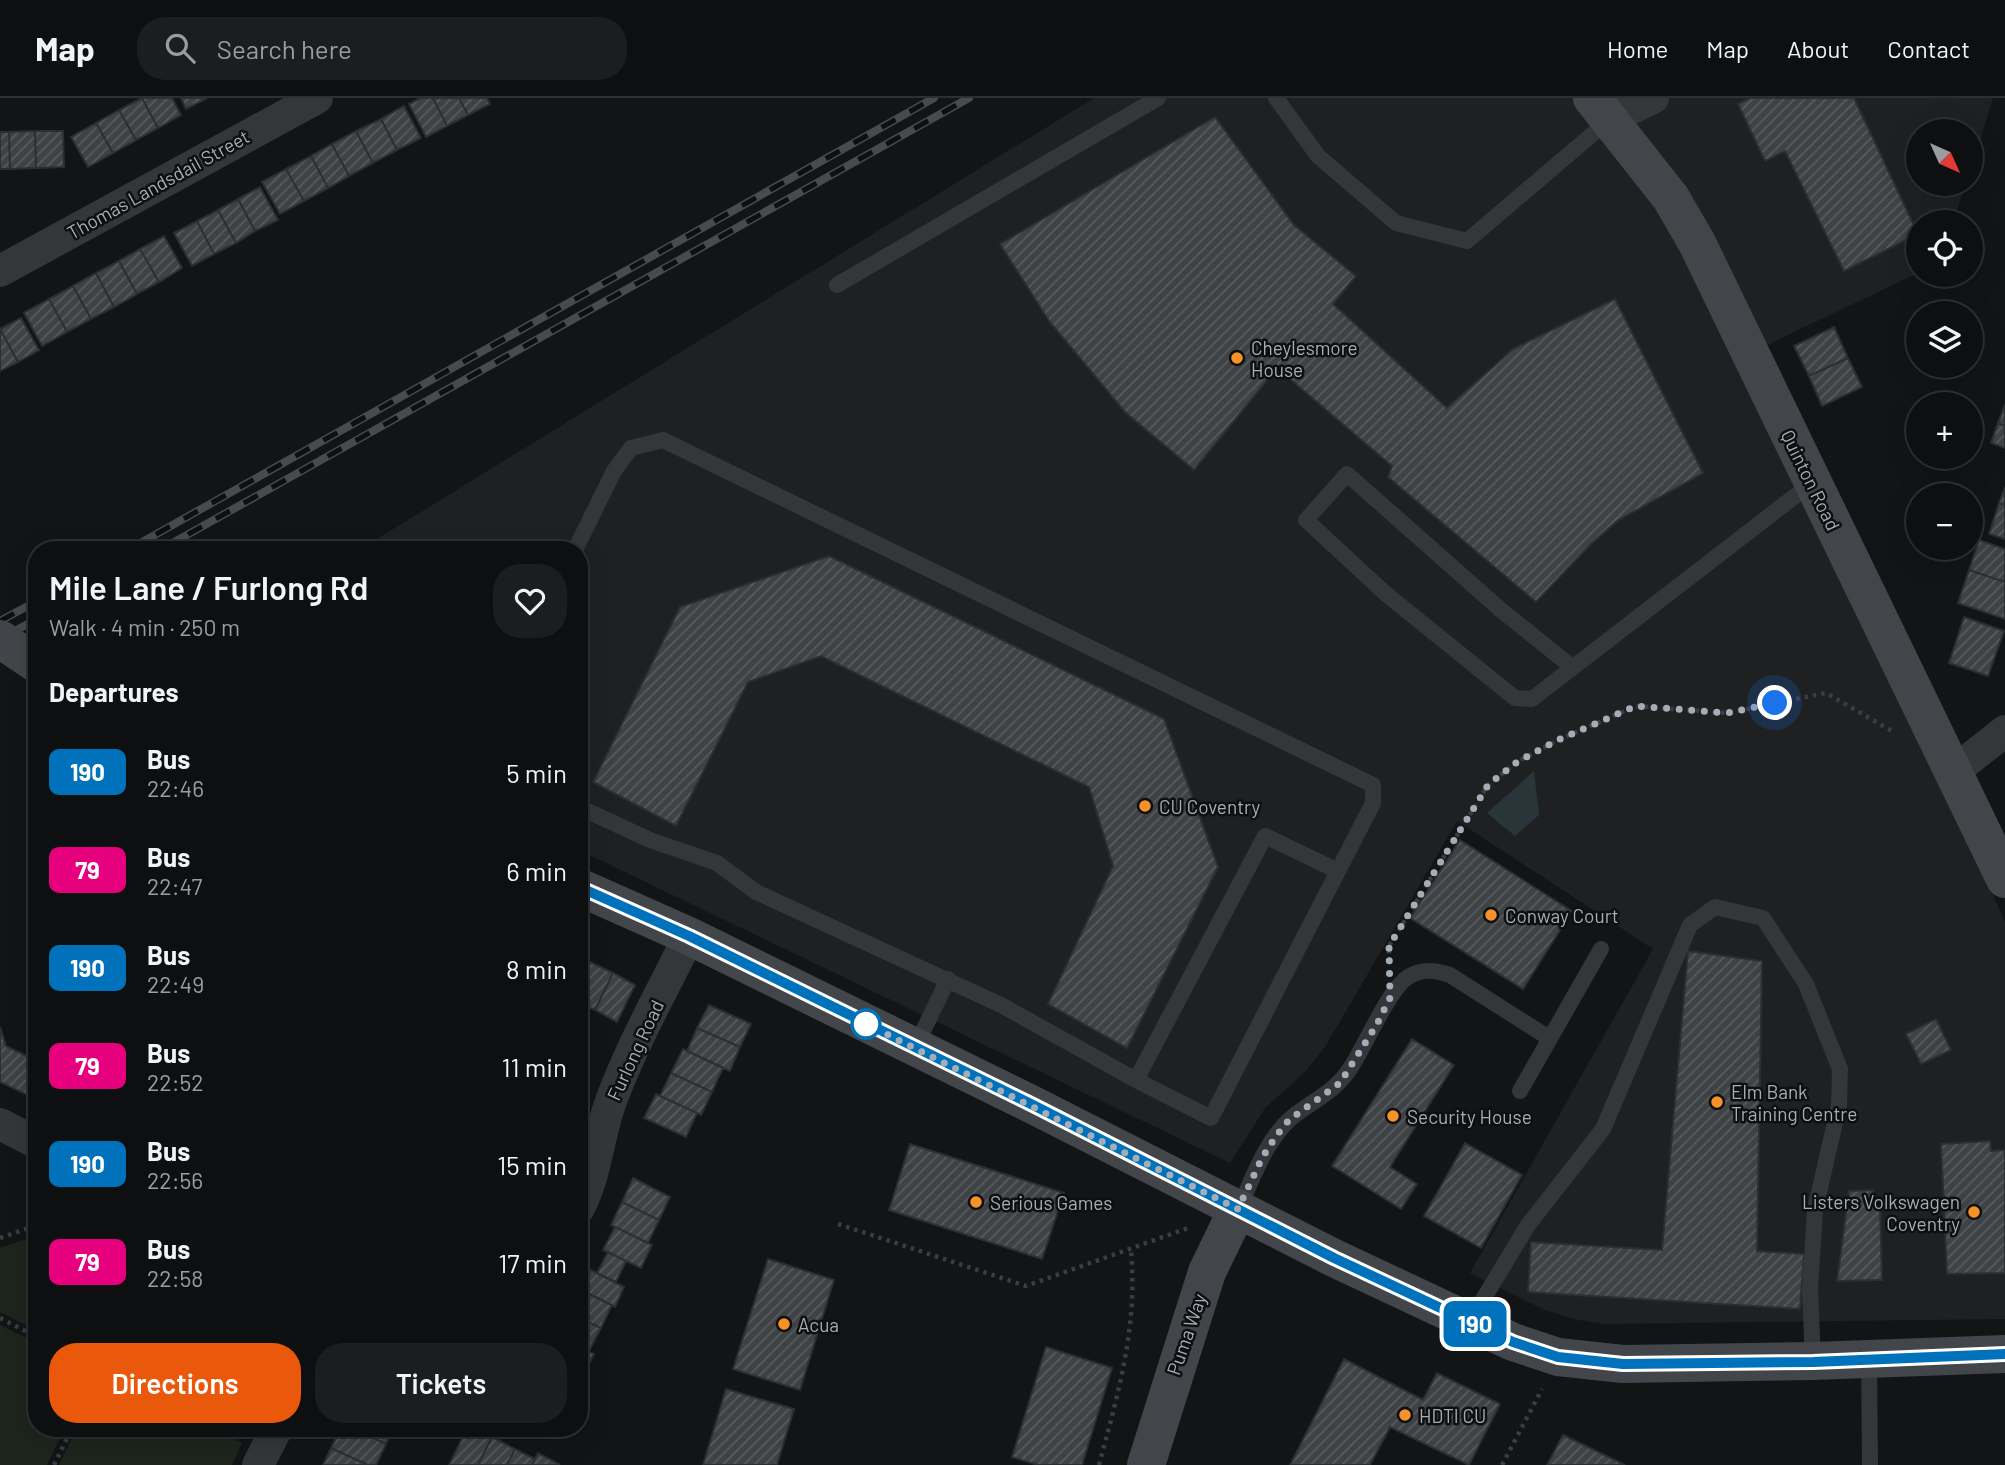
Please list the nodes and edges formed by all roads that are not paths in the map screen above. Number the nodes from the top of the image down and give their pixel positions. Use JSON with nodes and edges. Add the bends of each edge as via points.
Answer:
{"nodes":[{"id":1,"x":317,"y":98,"type":"edge"},
{"id":2,"x":1158,"y":98,"type":"edge"},
{"id":3,"x":1276,"y":98,"type":"edge"},
{"id":4,"x":1653,"y":98,"type":"edge"},
{"id":5,"x":1601,"y":108,"type":"edge"},
{"id":6,"x":8,"y":258,"type":"edge"},
{"id":7,"x":837,"y":285,"type":"dead end"},
{"id":8,"x":1812,"y":483,"type":"junction"},
{"id":9,"x":579,"y":541,"type":"edge"},
{"id":10,"x":0,"y":639,"type":"edge"},
{"id":11,"x":28,"y":658,"type":"edge"},
{"id":12,"x":1572,"y":667,"type":"junction"},
{"id":13,"x":2005,"y":731,"type":"edge"},
{"id":14,"x":1950,"y":768,"type":"junction"},
{"id":15,"x":588,"y":811,"type":"edge"},
{"id":16,"x":1338,"y":871,"type":"junction"},
{"id":17,"x":2005,"y":879,"type":"edge"},
{"id":18,"x":588,"y":891,"type":"edge"},
{"id":19,"x":689,"y":936,"type":"junction"},
{"id":20,"x":1601,"y":950,"type":"dead end"},
{"id":21,"x":948,"y":979,"type":"junction"},
{"id":22,"x":1549,"y":1038,"type":"junction"},
{"id":23,"x":915,"y":1048,"type":"junction"},
{"id":24,"x":1136,"y":1080,"type":"junction"},
{"id":25,"x":1520,"y":1091,"type":"dead end"},
{"id":26,"x":3,"y":1132,"type":"edge"},
{"id":27,"x":28,"y":1140,"type":"edge"},
{"id":28,"x":588,"y":1179,"type":"edge"},
{"id":29,"x":1238,"y":1209,"type":"junction"},
{"id":30,"x":1470,"y":1321,"type":"junction"},
{"id":31,"x":2005,"y":1354,"type":"edge"},
{"id":32,"x":1869,"y":1359,"type":"junction"},
{"id":33,"x":1813,"y":1362,"type":"junction"},
{"id":34,"x":272,"y":1437,"type":"edge"},
{"id":35,"x":258,"y":1465,"type":"edge"},
{"id":36,"x":1146,"y":1465,"type":"edge"},
{"id":37,"x":1870,"y":1465,"type":"edge"}],
"edges":[{"from":1,"to":6,"type":"street","name":"Thomas Landsdail Street"},
{"from":2,"to":7,"type":"lane"},
{"from":3,"to":5,"type":"lane","via":[[1318,156],[1396,223],[1467,242]]},
{"from":4,"to":5,"type":"street"},
{"from":5,"to":8,"type":"street","name":"Quinton Road","via":[[1671,198],[1697,243]]},
{"from":8,"to":12,"type":"lane"},
{"from":8,"to":14,"type":"street","name":"Quinton Road"},
{"from":9,"to":16,"type":"lane","via":[[614,471],[631,448],[663,440],[1373,785],[1373,803]]},
{"from":10,"to":11,"type":"street","bridge":true},
{"from":12,"to":12,"type":"lane","via":[[1347,474],[1306,520],[1386,594],[1515,698],[1532,699]]},
{"from":13,"to":14,"type":"street"},
{"from":14,"to":17,"type":"street","name":"Quinton Road"},
{"from":15,"to":21,"type":"lane","via":[[650,840],[718,863],[756,892]]},
{"from":16,"to":24,"type":"lane","via":[[1265,836]]},
{"from":16,"to":24,"type":"lane","via":[[1211,1118]]},
{"from":18,"to":19,"type":"street"},
{"from":19,"to":23,"type":"street"},
{"from":19,"to":28,"type":"street","name":"Furlong Road","via":[[622,1074]]},
{"from":20,"to":22,"type":"lane"},
{"from":21,"to":23,"type":"lane"},
{"from":21,"to":24,"type":"lane"},
{"from":22,"to":25,"type":"lane"},
{"from":22,"to":29,"type":"lane","via":[[1450,975],[1435,970],[1408,977],[1390,998],[1340,1083],[1289,1120],[1276,1136]]},
{"from":23,"to":29,"type":"street"},
{"from":26,"to":27,"type":"street"},
{"from":29,"to":30,"type":"street"},
{"from":29,"to":36,"type":"street","name":"Puma Way","via":[[1207,1272]]},
{"from":30,"to":33,"type":"street","via":[[1558,1357],[1623,1364]]},
{"from":30,"to":33,"type":"lane","via":[[1528,1224],[1603,1129],[1690,925],[1715,906],[1763,918],[1806,984],[1840,1069],[1839,1105],[1815,1210],[1810,1289]]},
{"from":31,"to":32,"type":"street"},
{"from":32,"to":33,"type":"street"},
{"from":32,"to":37,"type":"lane"},
{"from":34,"to":35,"type":"street"}]}
